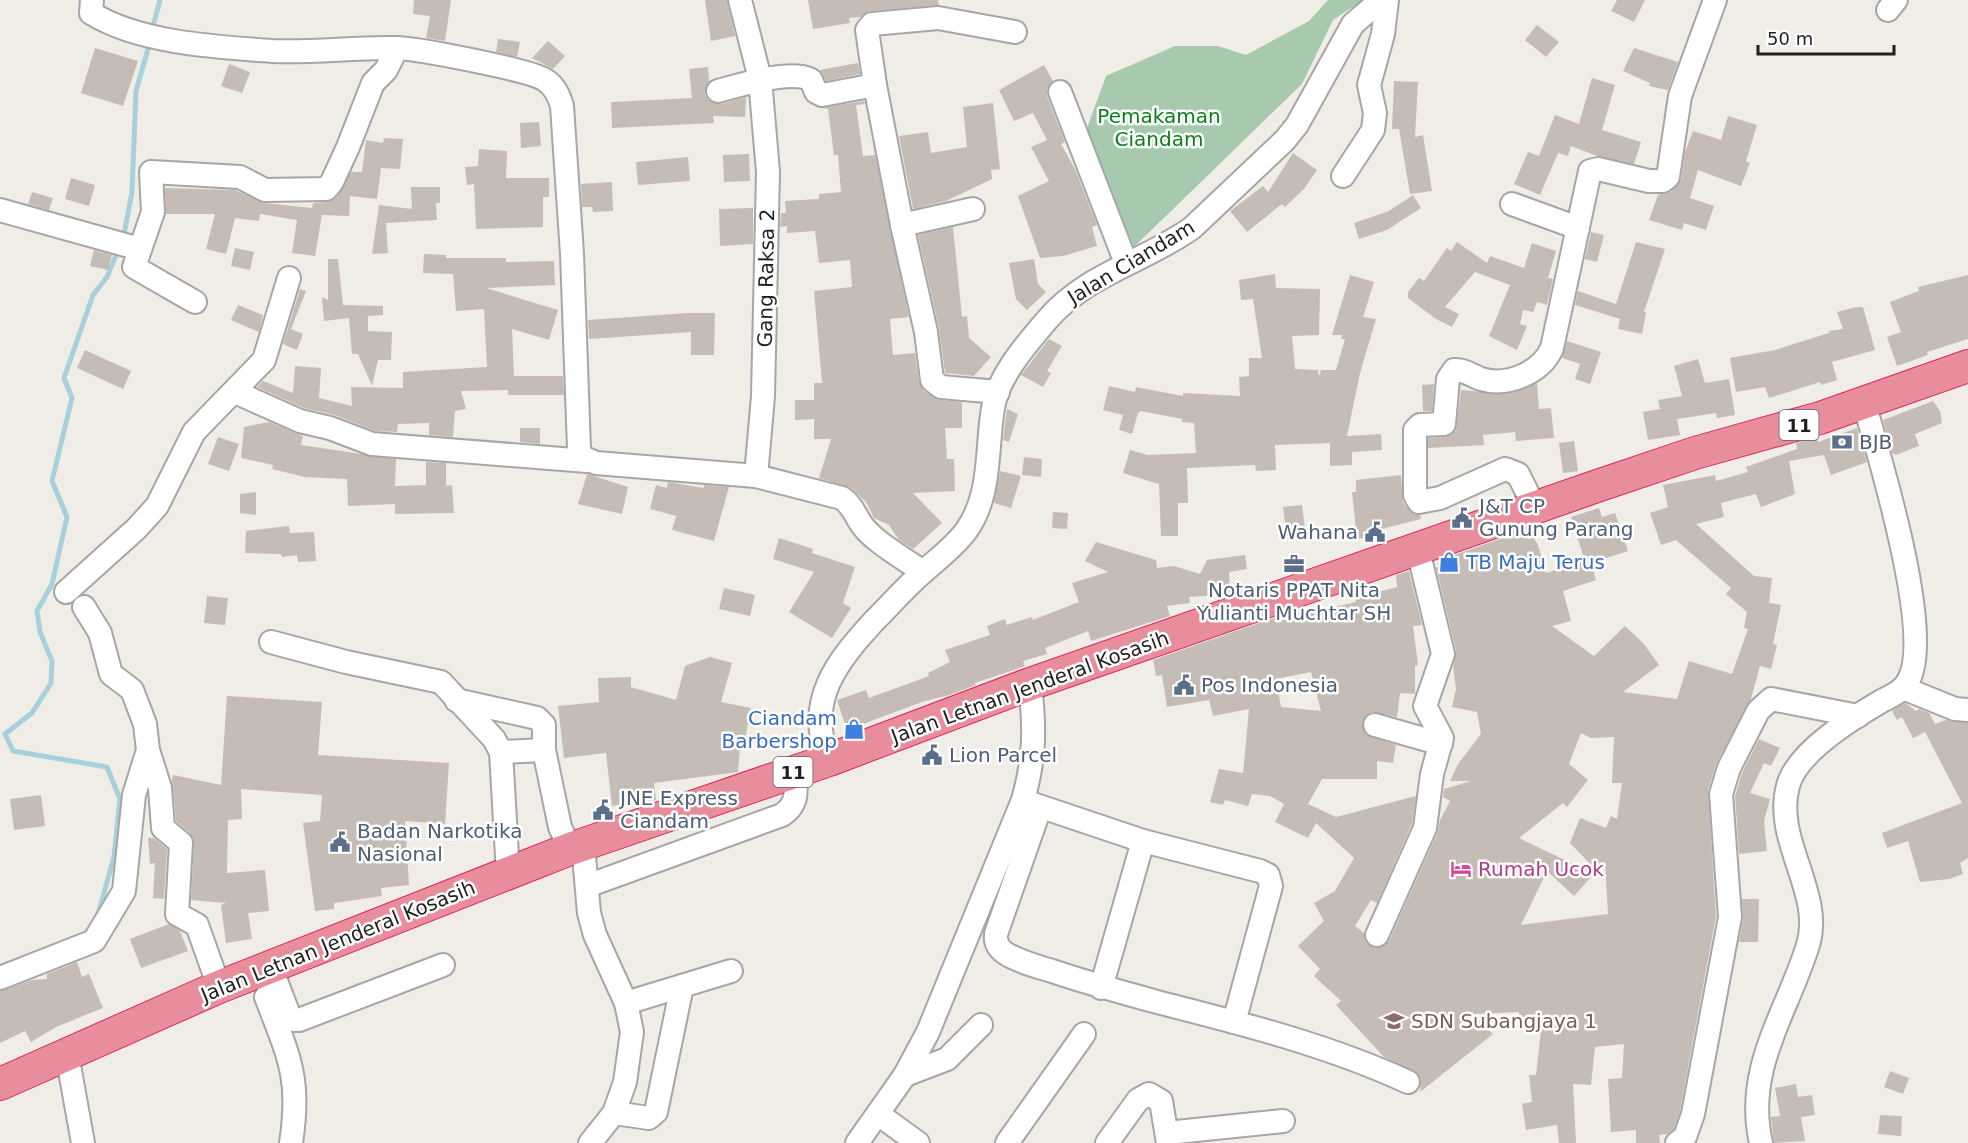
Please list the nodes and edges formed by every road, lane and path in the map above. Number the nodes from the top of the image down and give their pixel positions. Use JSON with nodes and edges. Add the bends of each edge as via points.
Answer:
{"nodes":[{"id":1,"x":92,"y":0,"type":"edge"},
{"id":2,"x":740,"y":0,"type":"edge"},
{"id":3,"x":1381,"y":0,"type":"edge"},
{"id":4,"x":1387,"y":0,"type":"edge"},
{"id":5,"x":1715,"y":0,"type":"edge"},
{"id":6,"x":1015,"y":32,"type":"dead end"},
{"id":7,"x":397,"y":48,"type":"junction"},
{"id":8,"x":760,"y":79,"type":"junction"},
{"id":9,"x":875,"y":85,"type":"junction"},
{"id":10,"x":718,"y":92,"type":"dead end"},
{"id":11,"x":1060,"y":92,"type":"dead end"},
{"id":12,"x":1343,"y":176,"type":"dead end"},
{"id":13,"x":1512,"y":204,"type":"dead end"},
{"id":14,"x":973,"y":209,"type":"dead end"},
{"id":15,"x":0,"y":210,"type":"edge"},
{"id":16,"x":902,"y":225,"type":"junction"},
{"id":17,"x":1578,"y":228,"type":"junction"},
{"id":18,"x":140,"y":249,"type":"junction"},
{"id":19,"x":1126,"y":263,"type":"junction"},
{"id":20,"x":290,"y":278,"type":"dead end"},
{"id":21,"x":195,"y":302,"type":"dead end"},
{"id":22,"x":1968,"y":366,"type":"edge"},
{"id":23,"x":235,"y":392,"type":"junction"},
{"id":24,"x":998,"y":392,"type":"junction"},
{"id":25,"x":1864,"y":403,"type":"junction"},
{"id":26,"x":587,"y":461,"type":"junction"},
{"id":27,"x":756,"y":476,"type":"junction"},
{"id":28,"x":1535,"y":508,"type":"junction"},
{"id":29,"x":1418,"y":550,"type":"junction"},
{"id":30,"x":923,"y":572,"type":"junction"},
{"id":31,"x":66,"y":592,"type":"dead end"},
{"id":32,"x":84,"y":607,"type":"dead end"},
{"id":33,"x":271,"y":642,"type":"dead end"},
{"id":34,"x":1030,"y":684,"type":"junction"},
{"id":35,"x":1904,"y":688,"type":"junction"},
{"id":36,"x":456,"y":700,"type":"junction"},
{"id":37,"x":1968,"y":710,"type":"edge"},
{"id":38,"x":1858,"y":716,"type":"junction"},
{"id":39,"x":1375,"y":725,"type":"dead end"},
{"id":40,"x":1441,"y":744,"type":"junction"},
{"id":41,"x":148,"y":750,"type":"junction"},
{"id":42,"x":544,"y":750,"type":"junction"},
{"id":43,"x":501,"y":752,"type":"junction"},
{"id":44,"x":829,"y":760,"type":"junction"},
{"id":45,"x":795,"y":771,"type":"junction"},
{"id":46,"x":1032,"y":804,"type":"junction"},
{"id":47,"x":1143,"y":841,"type":"junction"},
{"id":48,"x":576,"y":847,"type":"junction"},
{"id":49,"x":508,"y":873,"type":"junction"},
{"id":50,"x":587,"y":886,"type":"junction"},
{"id":51,"x":1377,"y":935,"type":"dead end"},
{"id":52,"x":442,"y":964,"type":"dead end"},
{"id":53,"x":264,"y":971,"type":"junction"},
{"id":54,"x":731,"y":971,"type":"dead end"},
{"id":55,"x":0,"y":978,"type":"edge"},
{"id":56,"x":682,"y":986,"type":"junction"},
{"id":57,"x":219,"y":987,"type":"junction"},
{"id":58,"x":1101,"y":988,"type":"junction"},
{"id":59,"x":626,"y":1003,"type":"junction"},
{"id":60,"x":1234,"y":1022,"type":"junction"},
{"id":61,"x":981,"y":1025,"type":"dead end"},
{"id":62,"x":1084,"y":1034,"type":"dead end"},
{"id":63,"x":67,"y":1054,"type":"junction"},
{"id":64,"x":905,"y":1075,"type":"junction"},
{"id":65,"x":1408,"y":1082,"type":"dead end"},
{"id":66,"x":0,"y":1084,"type":"edge"},
{"id":67,"x":614,"y":1113,"type":"junction"},
{"id":68,"x":878,"y":1114,"type":"junction"},
{"id":69,"x":1283,"y":1121,"type":"dead end"},
{"id":70,"x":1168,"y":1138,"type":"edge"},
{"id":71,"x":83,"y":1143,"type":"edge"},
{"id":72,"x":291,"y":1143,"type":"edge"},
{"id":73,"x":590,"y":1143,"type":"edge"},
{"id":74,"x":857,"y":1143,"type":"edge"},
{"id":75,"x":918,"y":1143,"type":"edge"},
{"id":76,"x":1007,"y":1143,"type":"edge"},
{"id":77,"x":1107,"y":1143,"type":"edge"},
{"id":78,"x":1677,"y":1143,"type":"edge"},
{"id":79,"x":1761,"y":1143,"type":"edge"}],
"edges":[{"from":1,"to":7,"type":"street","via":[[92,13],[106,22],[131,31],[208,45],[275,51]]},
{"from":2,"to":8,"type":"street","name":"Gang Raksa 2"},
{"from":3,"to":19,"type":"street","name":"Jalan Ciandam","via":[[1353,24],[1298,125],[1285,140],[1192,228]]},
{"from":4,"to":12,"type":"street","via":[[1383,34],[1369,85],[1375,112],[1373,130]]},
{"from":5,"to":17,"type":"street","via":[[1680,96],[1668,177],[1656,182],[1592,169]]},
{"from":6,"to":9,"type":"street","via":[[938,18],[872,24],[867,30]]},
{"from":7,"to":18,"type":"street","via":[[386,70],[373,83],[348,147],[326,189],[265,190],[240,177],[153,171],[149,177],[153,212]]},
{"from":7,"to":26,"type":"street","via":[[539,76],[558,96],[562,106],[572,255],[579,449]]},
{"from":8,"to":9,"type":"street","via":[[807,78],[822,95]]},
{"from":8,"to":10,"type":"street"},
{"from":8,"to":27,"type":"street","name":"Gang Raksa 2","via":[[768,172],[764,396]]},
{"from":9,"to":16,"type":"street"},
{"from":11,"to":19,"type":"street"},
{"from":13,"to":17,"type":"street"},
{"from":14,"to":16,"type":"street"},
{"from":15,"to":18,"type":"street"},
{"from":16,"to":24,"type":"street","via":[[934,383],[940,387]]},
{"from":17,"to":28,"type":"street","via":[[1548,358],[1534,371],[1496,381],[1454,370],[1448,379],[1443,424],[1420,425],[1415,430],[1415,495],[1419,502],[1440,498],[1505,470],[1518,474]]},
{"from":18,"to":21,"type":"street","via":[[135,269]]},
{"from":19,"to":24,"type":"street","name":"Jalan Ciandam","via":[[1083,287],[1061,306],[1012,366]]},
{"from":20,"to":23,"type":"street","via":[[264,360]]},
{"from":22,"to":25,"type":"highway","number":"11"},
{"from":23,"to":26,"type":"street","via":[[300,421],[372,444]]},
{"from":23,"to":31,"type":"street","via":[[194,432],[157,506]]},
{"from":24,"to":30,"type":"street","name":"Jalan Ciandam","via":[[985,485],[975,515],[960,539]]},
{"from":25,"to":28,"type":"highway","name":"Jalan Letnan Jenderal Kosasih","number":"11","via":[[1768,435],[1695,453]]},
{"from":25,"to":35,"type":"street","via":[[1890,491],[1912,609],[1916,655]]},
{"from":26,"to":27,"type":"street"},
{"from":27,"to":30,"type":"street","via":[[842,498],[870,533]]},
{"from":28,"to":29,"type":"highway","name":"Jalan Letnan Jenderal Kosasih","number":"11"},
{"from":29,"to":34,"type":"highway","name":"Jalan Letnan Jenderal Kosasih","number":"11"},
{"from":29,"to":40,"type":"street","via":[[1443,647],[1425,706],[1441,733]]},
{"from":30,"to":44,"type":"street","name":"Jalan Ciandam","via":[[851,647],[828,680],[820,716],[821,737]]},
{"from":32,"to":41,"type":"street","via":[[100,633],[111,674],[136,696]]},
{"from":33,"to":36,"type":"street","via":[[441,682]]},
{"from":34,"to":44,"type":"highway","name":"Jalan Letnan Jenderal Kosasih","number":"11"},
{"from":34,"to":46,"type":"street","via":[[1035,732]]},
{"from":35,"to":37,"type":"street","via":[[1955,709]]},
{"from":35,"to":38,"type":"street"},
{"from":36,"to":42,"type":"street","via":[[537,718],[544,725]]},
{"from":36,"to":43,"type":"street","via":[[494,739]]},
{"from":38,"to":78,"type":"street","via":[[1771,699],[1758,711],[1729,768],[1721,794],[1730,888],[1728,940],[1694,1114],[1685,1137]]},
{"from":38,"to":79,"type":"street","via":[[1802,759],[1788,786],[1786,821],[1808,901],[1812,931],[1764,1056],[1756,1089]]},
{"from":39,"to":40,"type":"street"},
{"from":40,"to":51,"type":"street","via":[[1432,774],[1425,828]]},
{"from":41,"to":55,"type":"street","via":[[134,795],[121,899],[94,941]]},
{"from":41,"to":57,"type":"street","via":[[159,788],[163,828],[181,843],[177,914],[197,925]]},
{"from":42,"to":43,"type":"street"},
{"from":42,"to":48,"type":"street","via":[[560,827]]},
{"from":43,"to":49,"type":"street"},
{"from":44,"to":45,"type":"highway","name":"Jalan Letnan Jenderal Kosasih","number":"11"},
{"from":45,"to":48,"type":"highway","name":"Jalan Letnan Jenderal Kosasih","number":"11"},
{"from":45,"to":50,"type":"street","via":[[796,800],[782,815]]},
{"from":46,"to":47,"type":"street"},
{"from":46,"to":58,"type":"street","via":[[995,940],[1003,952],[1020,960]]},
{"from":46,"to":64,"type":"street"},
{"from":47,"to":58,"type":"street"},
{"from":47,"to":60,"type":"street","via":[[1260,871],[1271,880]]},
{"from":48,"to":49,"type":"highway","name":"Jalan Letnan Jenderal Kosasih","number":"11"},
{"from":48,"to":50,"type":"street"},
{"from":49,"to":53,"type":"highway","name":"Jalan Letnan Jenderal Kosasih","number":"11"},
{"from":50,"to":59,"type":"street","via":[[595,935]]},
{"from":52,"to":53,"type":"street","via":[[299,1020],[289,1015]]},
{"from":53,"to":57,"type":"highway","name":"Jalan Letnan Jenderal Kosasih","number":"11"},
{"from":53,"to":72,"type":"street","via":[[294,1074],[296,1108]]},
{"from":54,"to":56,"type":"street"},
{"from":56,"to":59,"type":"street"},
{"from":56,"to":67,"type":"street","via":[[656,1112],[650,1118]]},
{"from":57,"to":63,"type":"highway","name":"Jalan Letnan Jenderal Kosasih","number":"11"},
{"from":58,"to":60,"type":"street"},
{"from":59,"to":67,"type":"street","via":[[632,1032],[630,1058]]},
{"from":60,"to":65,"type":"street","via":[[1374,1067]]},
{"from":61,"to":64,"type":"street","via":[[947,1059]]},
{"from":62,"to":76,"type":"street"},
{"from":63,"to":66,"type":"highway","name":"Jalan Letnan Jenderal Kosasih","number":"11"},
{"from":63,"to":71,"type":"street"},
{"from":64,"to":68,"type":"street"},
{"from":67,"to":73,"type":"street"},
{"from":68,"to":74,"type":"street"},
{"from":68,"to":75,"type":"street"},
{"from":69,"to":70,"type":"street"},
{"from":70,"to":77,"type":"street","via":[[1161,1101],[1149,1094],[1138,1100]]}]}
